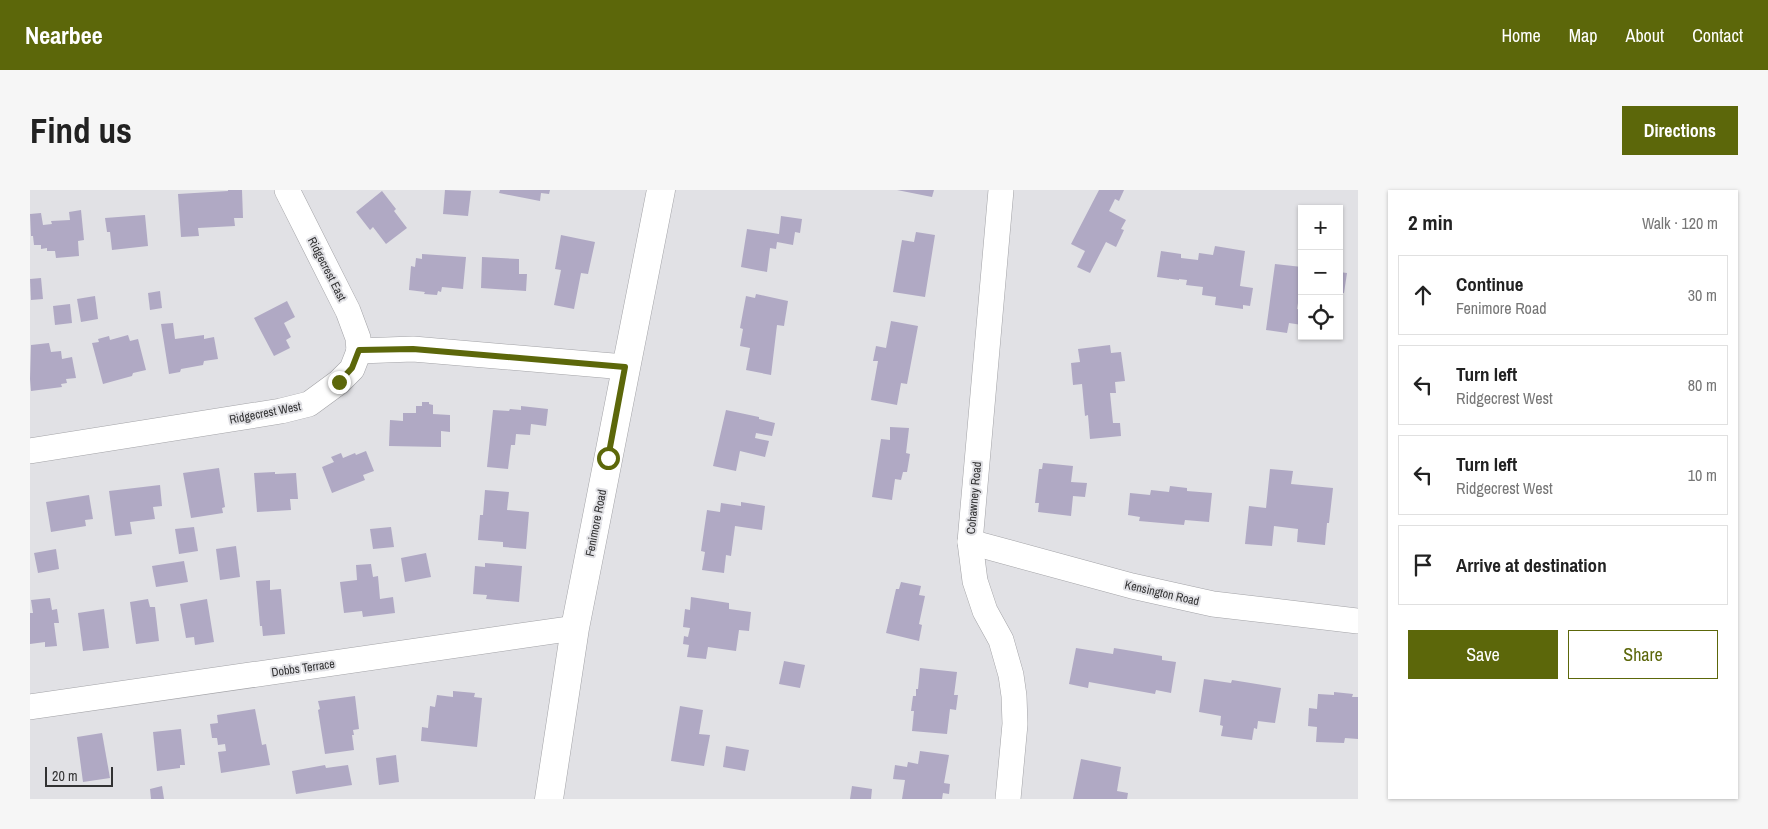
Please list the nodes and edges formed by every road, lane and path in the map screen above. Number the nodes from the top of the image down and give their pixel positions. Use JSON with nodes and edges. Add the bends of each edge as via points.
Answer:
{"nodes":[{"id":1,"x":287,"y":190,"type":"edge"},
{"id":2,"x":661,"y":190,"type":"edge"},
{"id":3,"x":1000,"y":190,"type":"edge"},
{"id":4,"x":359,"y":350,"type":"junction"},
{"id":5,"x":625,"y":367,"type":"junction"},
{"id":6,"x":30,"y":451,"type":"edge"},
{"id":7,"x":970,"y":542,"type":"junction"},
{"id":8,"x":1358,"y":621,"type":"edge"},
{"id":9,"x":575,"y":628,"type":"junction"},
{"id":10,"x":30,"y":707,"type":"edge"},
{"id":11,"x":549,"y":799,"type":"edge"},
{"id":12,"x":1008,"y":799,"type":"edge"}],
"edges":[{"from":1,"to":4,"type":"street","name":"Ridgecrest East","via":[[348,311]]},
{"from":2,"to":5,"type":"main road","name":"Fenimore Road"},
{"from":3,"to":7,"type":"street","name":"Cohawney Road"},
{"from":4,"to":5,"type":"street","via":[[413,349]]},
{"from":4,"to":6,"type":"street","name":"Ridgecrest West","via":[[352,368],[309,404]]},
{"from":5,"to":9,"type":"main road","name":"Fenimore Road"},
{"from":7,"to":8,"type":"street","name":"Kensington Road","via":[[1132,586],[1213,604]]},
{"from":7,"to":12,"type":"street","name":"Cohawney Road","via":[[985,611],[1001,640],[1011,675],[1015,724]]},
{"from":9,"to":10,"type":"street","name":"Dobbs Terrace"},
{"from":9,"to":11,"type":"main road","name":"Fenimore Road"}]}
